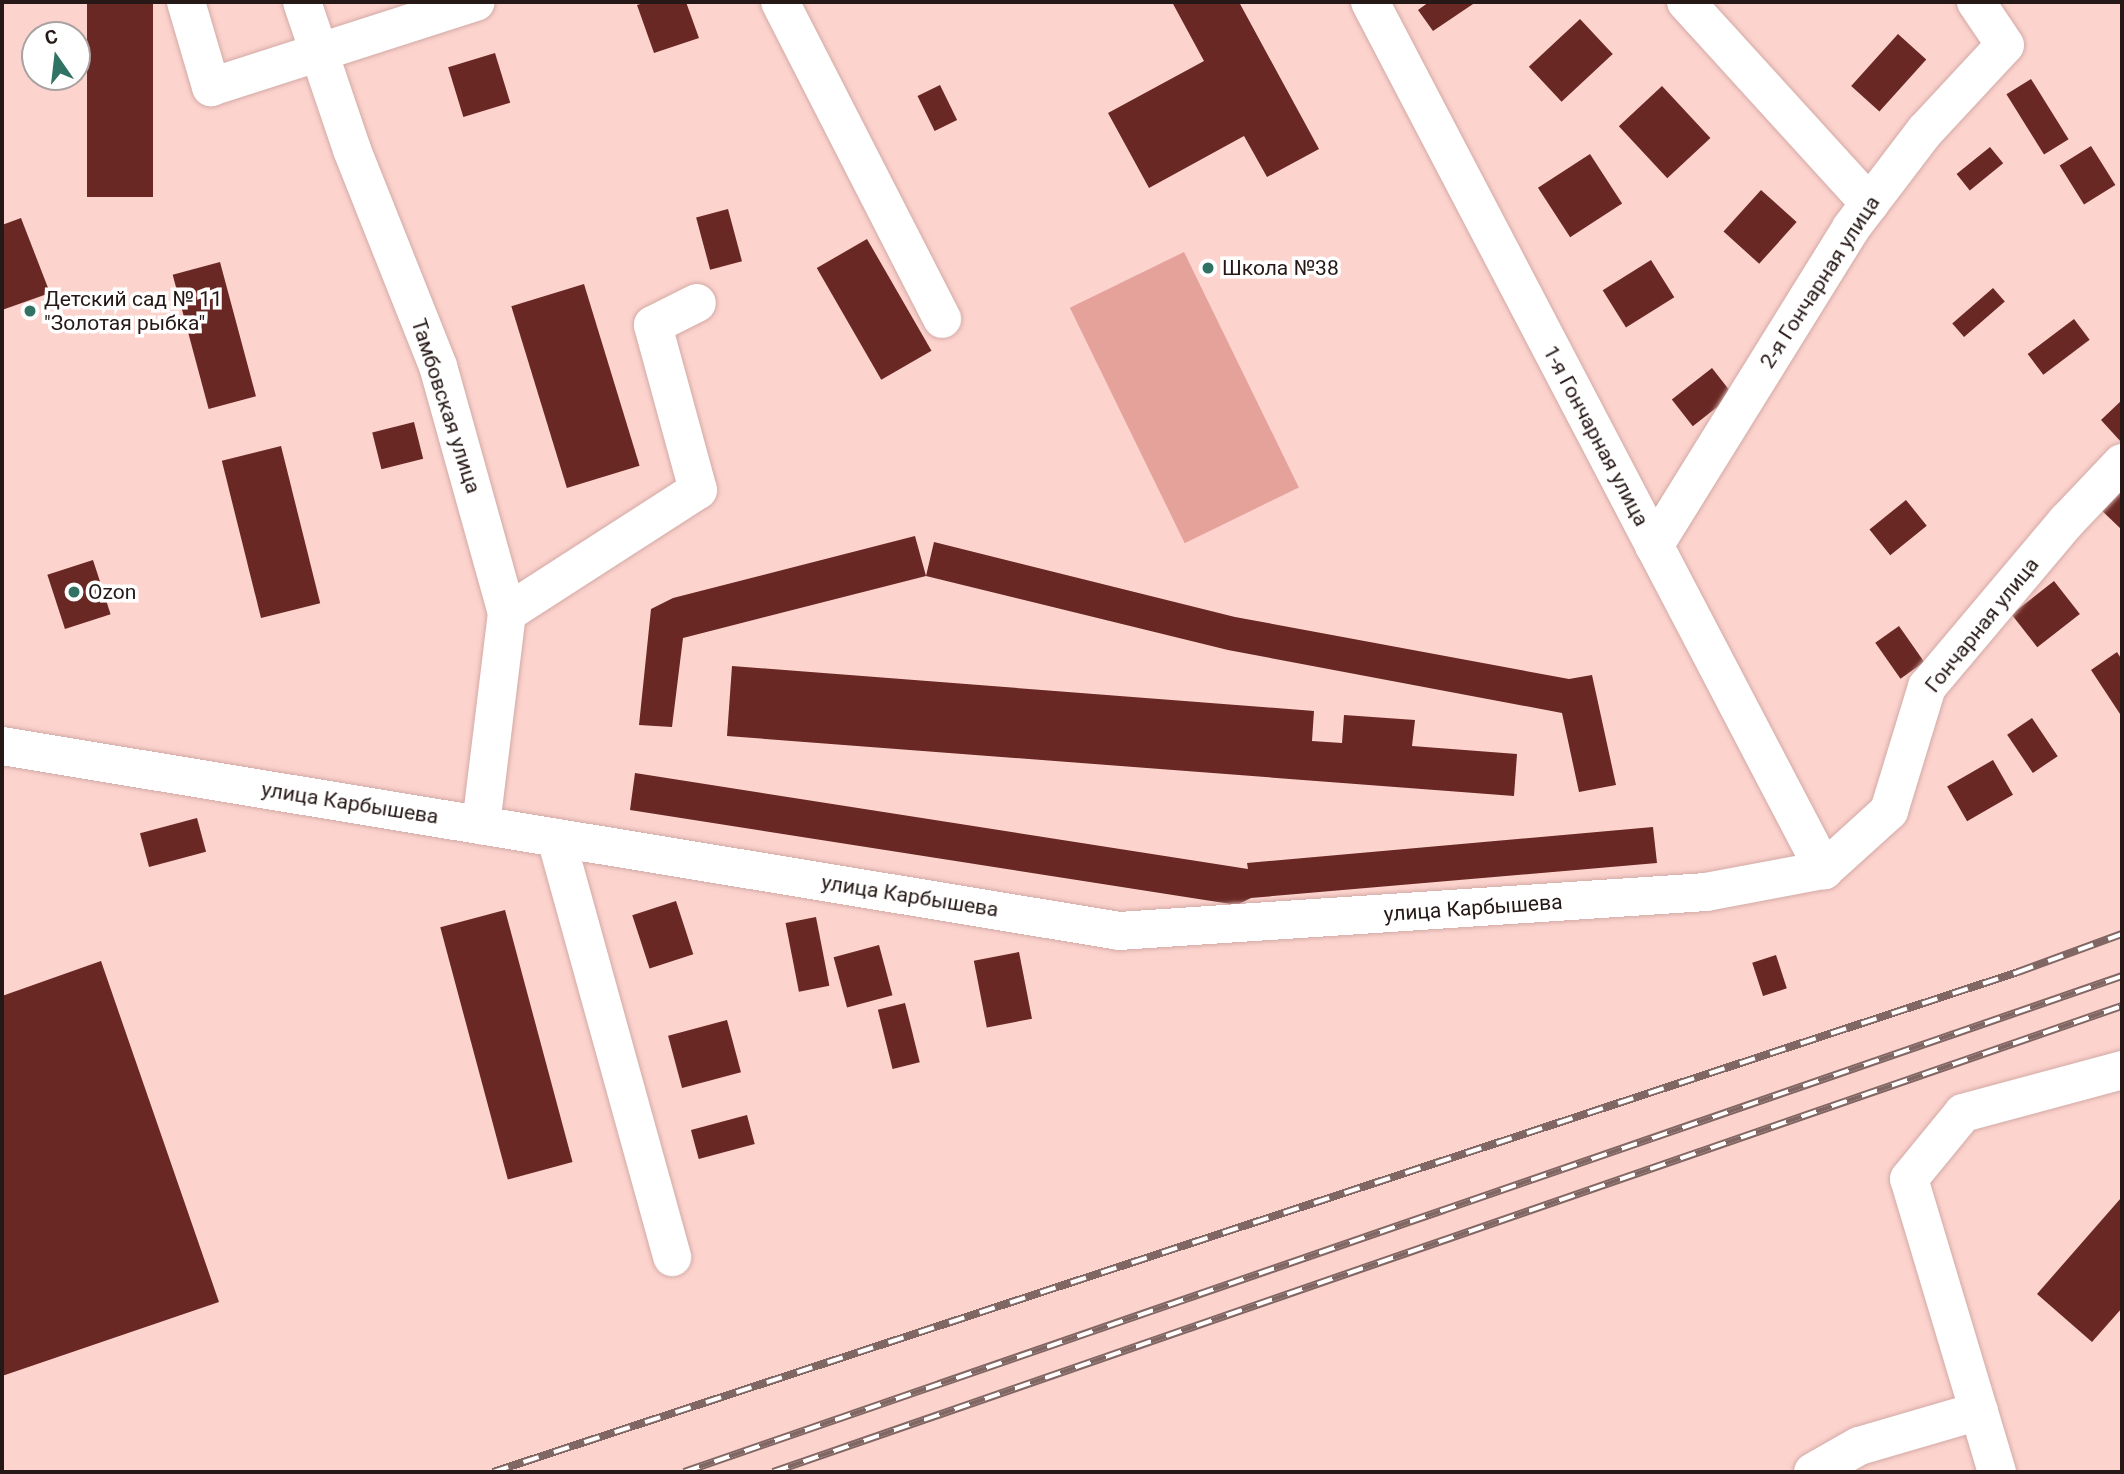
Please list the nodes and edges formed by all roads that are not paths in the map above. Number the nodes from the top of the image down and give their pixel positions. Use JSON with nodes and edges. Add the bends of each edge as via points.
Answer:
{"nodes":[{"id":1,"x":186,"y":2,"type":"edge"},
{"id":2,"x":302,"y":2,"type":"edge"},
{"id":3,"x":476,"y":2,"type":"edge"},
{"id":4,"x":780,"y":2,"type":"edge"},
{"id":5,"x":1370,"y":2,"type":"edge"},
{"id":6,"x":1686,"y":2,"type":"edge"},
{"id":7,"x":1976,"y":2,"type":"edge"},
{"id":8,"x":320,"y":53,"type":"junction"},
{"id":9,"x":1870,"y":204,"type":"junction"},
{"id":10,"x":697,"y":303,"type":"dead end"},
{"id":11,"x":942,"y":319,"type":"dead end"},
{"id":12,"x":2122,"y":463,"type":"edge"},
{"id":13,"x":1654,"y":546,"type":"junction"},
{"id":14,"x":507,"y":613,"type":"junction"},
{"id":15,"x":2,"y":746,"type":"edge"},
{"id":16,"x":481,"y":825,"type":"junction"},
{"id":17,"x":556,"y":838,"type":"junction"},
{"id":18,"x":1824,"y":870,"type":"junction"},
{"id":19,"x":2122,"y":1070,"type":"edge"},
{"id":20,"x":672,"y":1257,"type":"dead end"},
{"id":21,"x":1979,"y":1411,"type":"junction"},
{"id":22,"x":1813,"y":1472,"type":"edge"},
{"id":23,"x":1997,"y":1472,"type":"edge"}],
"edges":[{"from":1,"to":8,"type":"street","via":[[211,87]]},
{"from":2,"to":8,"type":"street","name":"Тамбовская улица"},
{"from":3,"to":8,"type":"street"},
{"from":4,"to":11,"type":"street"},
{"from":5,"to":13,"type":"street","name":"1-я Гончарная улица"},
{"from":6,"to":9,"type":"street"},
{"from":7,"to":9,"type":"street","name":"2-я Гончарная улица","via":[[2006,44],[1925,131]]},
{"from":8,"to":14,"type":"street","name":"Тамбовская улица","via":[[352,150],[438,366]]},
{"from":9,"to":13,"type":"street","name":"2-я Гончарная улица"},
{"from":10,"to":14,"type":"street","via":[[653,325],[698,490]]},
{"from":12,"to":18,"type":"street","name":"Гончарная улица","via":[[1927,687],[1889,811]]},
{"from":13,"to":18,"type":"street","name":"1-я Гончарная улица"},
{"from":14,"to":16,"type":"street","name":"Тамбовская улица"},
{"from":15,"to":16,"type":"street","name":"улица Карбышева"},
{"from":16,"to":17,"type":"street","name":"улица Карбышева"},
{"from":17,"to":18,"type":"street","name":"улица Карбышева","via":[[1119,931],[1706,892]]},
{"from":17,"to":20,"type":"street"},
{"from":19,"to":21,"type":"street","via":[[1963,1113],[1909,1179]]},
{"from":21,"to":22,"type":"street","via":[[1859,1446]]},
{"from":21,"to":23,"type":"street"}]}
